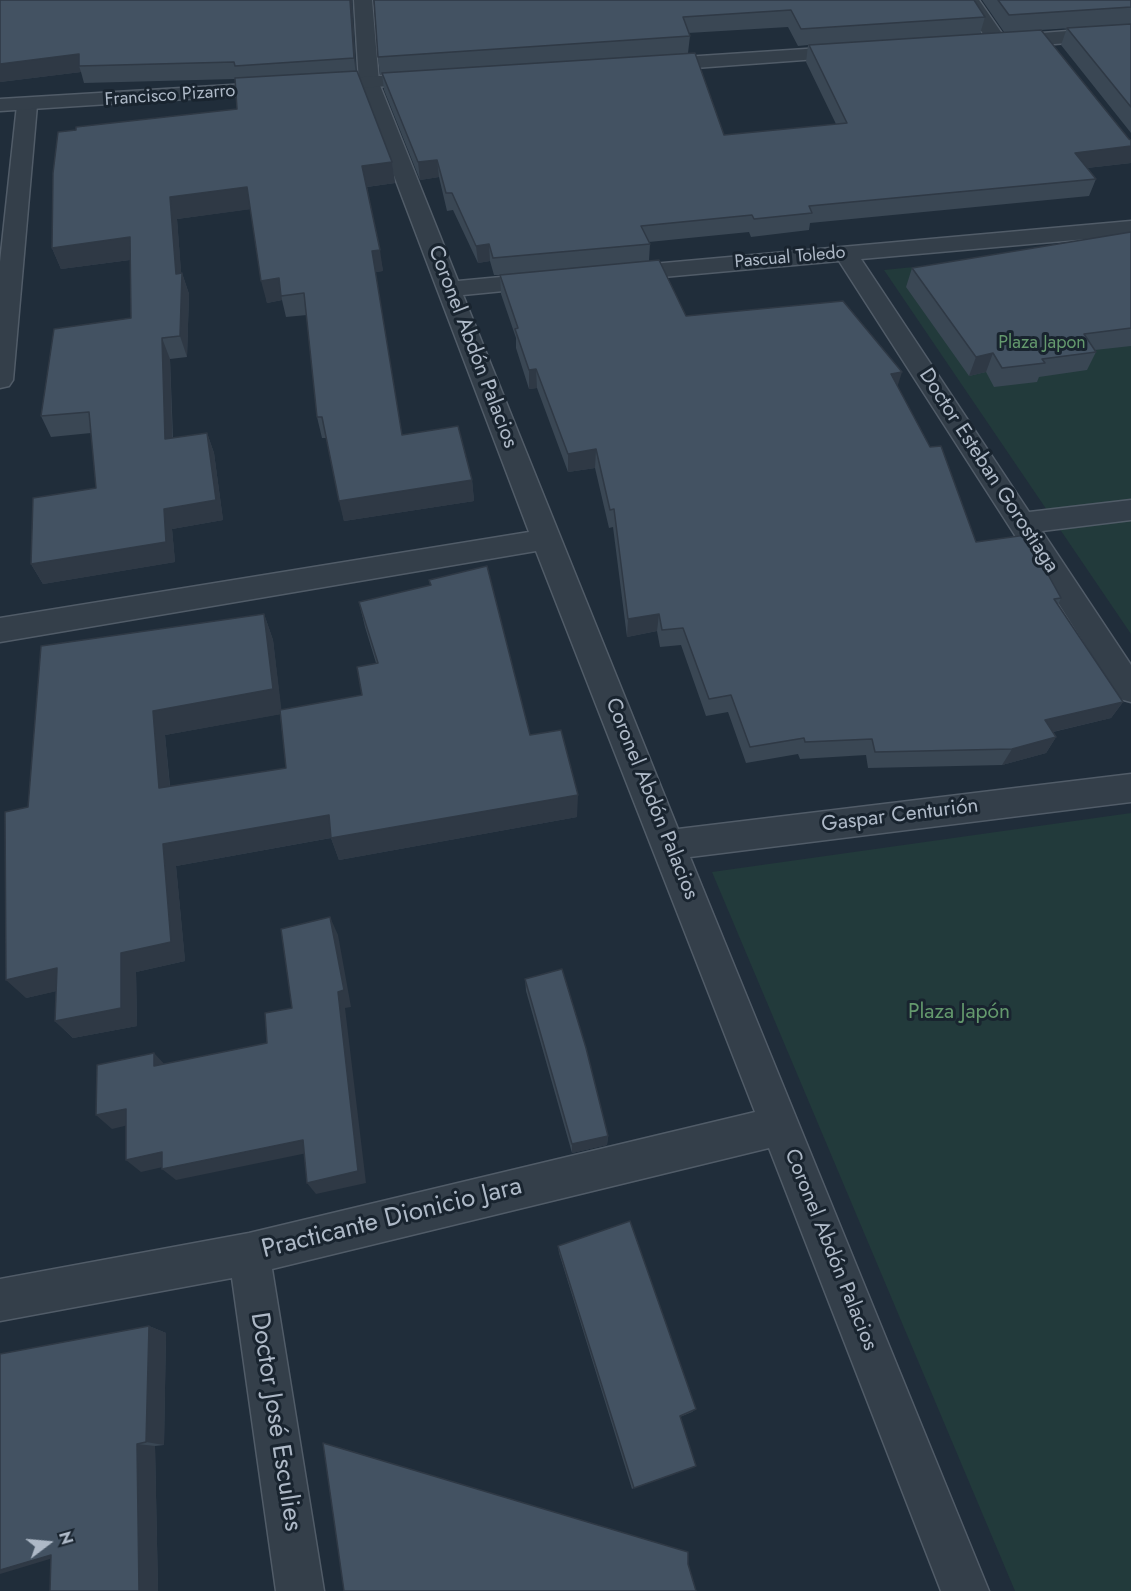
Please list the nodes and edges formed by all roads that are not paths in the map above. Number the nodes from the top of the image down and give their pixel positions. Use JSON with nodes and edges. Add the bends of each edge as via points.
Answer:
{"nodes":[{"id":1,"x":363,"y":0,"type":"edge"},
{"id":2,"x":970,"y":0,"type":"edge"},
{"id":3,"x":1131,"y":32,"type":"edge"},
{"id":4,"x":1043,"y":39,"type":"junction"},
{"id":5,"x":998,"y":42,"type":"junction"},
{"id":6,"x":974,"y":44,"type":"edge"},
{"id":7,"x":867,"y":51,"type":"edge"},
{"id":8,"x":1058,"y":58,"type":"edge"},
{"id":9,"x":630,"y":66,"type":"edge"},
{"id":10,"x":452,"y":78,"type":"edge"},
{"id":11,"x":369,"y":83,"type":"junction"},
{"id":12,"x":0,"y":105,"type":"edge"},
{"id":13,"x":27,"y":105,"type":"junction"},
{"id":14,"x":1131,"y":228,"type":"edge"},
{"id":15,"x":845,"y":253,"type":"junction"},
{"id":16,"x":601,"y":275,"type":"edge"},
{"id":17,"x":566,"y":278,"type":"edge"},
{"id":18,"x":450,"y":289,"type":"junction"},
{"id":19,"x":0,"y":380,"type":"edge"},
{"id":20,"x":1131,"y":510,"type":"edge"},
{"id":21,"x":1022,"y":523,"type":"junction"},
{"id":22,"x":546,"y":539,"type":"junction"},
{"id":23,"x":0,"y":630,"type":"edge"},
{"id":24,"x":1131,"y":690,"type":"edge"},
{"id":25,"x":1131,"y":788,"type":"edge"},
{"id":26,"x":670,"y":845,"type":"junction"},
{"id":27,"x":781,"y":1125,"type":"junction"},
{"id":28,"x":249,"y":1254,"type":"junction"},
{"id":29,"x":0,"y":1300,"type":"edge"},
{"id":30,"x":300,"y":1591,"type":"edge"},
{"id":31,"x":965,"y":1591,"type":"edge"}],
"edges":[{"from":1,"to":11,"type":"street","name":"Coronel Abdón Palacios"},
{"from":2,"to":5,"type":"street"},
{"from":3,"to":4,"type":"street"},
{"from":4,"to":5,"type":"street"},
{"from":4,"to":8,"type":"street"},
{"from":5,"to":6,"type":"street"},
{"from":7,"to":9,"type":"street"},
{"from":10,"to":11,"type":"street","name":"Francisco Pizarro"},
{"from":11,"to":13,"type":"street","name":"Francisco Pizarro"},
{"from":11,"to":18,"type":"street","name":"Coronel Abdón Palacios"},
{"from":12,"to":13,"type":"street","name":"Francisco Pizarro"},
{"from":13,"to":19,"type":"street"},
{"from":14,"to":15,"type":"street","name":"Pascual Toledo"},
{"from":15,"to":16,"type":"street","name":"Pascual Toledo"},
{"from":15,"to":21,"type":"street","name":"Doctor Esteban Gorostiaga"},
{"from":17,"to":18,"type":"street"},
{"from":18,"to":22,"type":"street","name":"Coronel Abdón Palacios"},
{"from":20,"to":21,"type":"street"},
{"from":21,"to":24,"type":"street","name":"Doctor Esteban Gorostiaga"},
{"from":22,"to":23,"type":"street"},
{"from":22,"to":26,"type":"street","name":"Coronel Abdón Palacios"},
{"from":25,"to":26,"type":"street","name":"Gaspar Centurión"},
{"from":26,"to":27,"type":"street","name":"Coronel Abdón Palacios"},
{"from":27,"to":28,"type":"street","name":"Practicante Dionicio Jara"},
{"from":27,"to":31,"type":"street","name":"Coronel Abdón Palacios"},
{"from":28,"to":29,"type":"street","name":"Practicante Dionicio Jara"},
{"from":28,"to":30,"type":"street","name":"Doctor José Esculies"}]}
